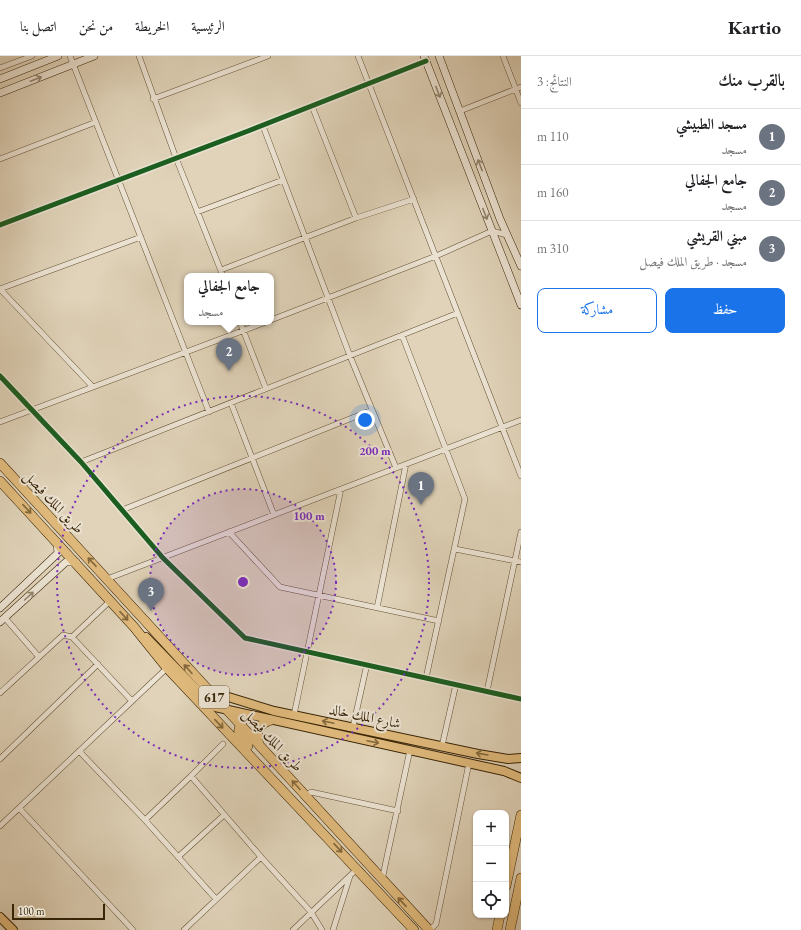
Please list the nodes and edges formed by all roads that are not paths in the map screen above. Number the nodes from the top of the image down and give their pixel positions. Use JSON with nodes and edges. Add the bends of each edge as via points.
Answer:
{"nodes":[{"id":1,"x":32,"y":56,"type":"edge"},
{"id":2,"x":58,"y":56,"type":"edge"},
{"id":3,"x":70,"y":56,"type":"edge"},
{"id":4,"x":94,"y":56,"type":"edge"},
{"id":5,"x":139,"y":56,"type":"edge"},
{"id":6,"x":268,"y":56,"type":"edge"},
{"id":7,"x":358,"y":56,"type":"edge"},
{"id":8,"x":439,"y":56,"type":"edge"},
{"id":9,"x":503,"y":56,"type":"edge"},
{"id":10,"x":425,"y":59,"type":"edge"},
{"id":11,"x":74,"y":64,"type":"junction"},
{"id":12,"x":0,"y":68,"type":"edge"},
{"id":13,"x":0,"y":79,"type":"edge"},
{"id":14,"x":369,"y":83,"type":"junction"},
{"id":15,"x":518,"y":88,"type":"edge"},
{"id":16,"x":0,"y":93,"type":"edge"},
{"id":17,"x":153,"y":99,"type":"junction"},
{"id":18,"x":521,"y":103,"type":"edge"},
{"id":19,"x":312,"y":106,"type":"junction"},
{"id":20,"x":460,"y":111,"type":"junction"},
{"id":21,"x":96,"y":122,"type":"junction"},
{"id":22,"x":263,"y":126,"type":"junction"},
{"id":23,"x":176,"y":158,"type":"junction"},
{"id":24,"x":0,"y":159,"type":"edge"},
{"id":25,"x":119,"y":180,"type":"junction"},
{"id":26,"x":283,"y":180,"type":"junction"},
{"id":27,"x":414,"y":199,"type":"junction"},
{"id":28,"x":198,"y":212,"type":"junction"},
{"id":29,"x":356,"y":218,"type":"junction"},
{"id":30,"x":0,"y":225,"type":"edge"},
{"id":31,"x":492,"y":231,"type":"junction"},
{"id":32,"x":507,"y":236,"type":"junction"},
{"id":33,"x":141,"y":237,"type":"junction"},
{"id":34,"x":304,"y":238,"type":"junction"},
{"id":35,"x":436,"y":256,"type":"junction"},
{"id":36,"x":521,"y":266,"type":"edge"},
{"id":37,"x":221,"y":270,"type":"junction"},
{"id":38,"x":222,"y":273,"type":"edge"},
{"id":39,"x":0,"y":289,"type":"edge"},
{"id":40,"x":328,"y":298,"type":"junction"},
{"id":41,"x":521,"y":305,"type":"edge"},
{"id":42,"x":458,"y":313,"type":"junction"},
{"id":43,"x":274,"y":319,"type":"edge"},
{"id":44,"x":241,"y":325,"type":"edge"},
{"id":45,"x":258,"y":325,"type":"edge"},
{"id":46,"x":243,"y":331,"type":"junction"},
{"id":47,"x":402,"y":336,"type":"junction"},
{"id":48,"x":186,"y":353,"type":"junction"},
{"id":49,"x":350,"y":356,"type":"junction"},
{"id":50,"x":0,"y":376,"type":"edge"},
{"id":51,"x":93,"y":387,"type":"junction"},
{"id":52,"x":266,"y":389,"type":"junction"},
{"id":53,"x":231,"y":403,"type":"junction"},
{"id":54,"x":32,"y":410,"type":"junction"},
{"id":55,"x":372,"y":410,"type":"junction"},
{"id":56,"x":209,"y":412,"type":"junction"},
{"id":57,"x":521,"y":420,"type":"edge"},
{"id":58,"x":0,"y":422,"type":"edge"},
{"id":59,"x":503,"y":427,"type":"junction"},
{"id":60,"x":447,"y":449,"type":"junction"},
{"id":61,"x":253,"y":458,"type":"junction"},
{"id":62,"x":81,"y":462,"type":"junction"},
{"id":63,"x":0,"y":463,"type":"edge"},
{"id":64,"x":406,"y":464,"type":"junction"},
{"id":65,"x":396,"y":468,"type":"junction"},
{"id":66,"x":521,"y":476,"type":"edge"},
{"id":67,"x":0,"y":481,"type":"edge"},
{"id":68,"x":341,"y":489,"type":"junction"},
{"id":69,"x":122,"y":510,"type":"junction"},
{"id":70,"x":274,"y":515,"type":"junction"},
{"id":71,"x":229,"y":532,"type":"junction"},
{"id":72,"x":521,"y":532,"type":"edge"},
{"id":73,"x":57,"y":542,"type":"junction"},
{"id":74,"x":454,"y":549,"type":"junction"},
{"id":75,"x":162,"y":558,"type":"junction"},
{"id":76,"x":515,"y":560,"type":"junction"},
{"id":77,"x":76,"y":562,"type":"junction"},
{"id":78,"x":521,"y":562,"type":"edge"},
{"id":79,"x":41,"y":570,"type":"junction"},
{"id":80,"x":48,"y":579,"type":"junction"},
{"id":81,"x":107,"y":579,"type":"junction"},
{"id":82,"x":318,"y":595,"type":"junction"},
{"id":83,"x":110,"y":601,"type":"junction"},
{"id":84,"x":0,"y":608,"type":"edge"},
{"id":85,"x":377,"y":608,"type":"junction"},
{"id":86,"x":2,"y":620,"type":"edge"},
{"id":87,"x":440,"y":621,"type":"junction"},
{"id":88,"x":134,"y":627,"type":"junction"},
{"id":89,"x":72,"y":637,"type":"junction"},
{"id":90,"x":306,"y":651,"type":"junction"},
{"id":91,"x":39,"y":657,"type":"junction"},
{"id":92,"x":98,"y":664,"type":"junction"},
{"id":93,"x":367,"y":664,"type":"junction"},
{"id":94,"x":167,"y":668,"type":"junction"},
{"id":95,"x":426,"y":678,"type":"junction"},
{"id":96,"x":456,"y":684,"type":"junction"},
{"id":97,"x":207,"y":689,"type":"junction"},
{"id":98,"x":486,"y":691,"type":"junction"},
{"id":99,"x":0,"y":693,"type":"edge"},
{"id":100,"x":521,"y":699,"type":"edge"},
{"id":101,"x":132,"y":701,"type":"junction"},
{"id":102,"x":226,"y":710,"type":"junction"},
{"id":103,"x":290,"y":714,"type":"junction"},
{"id":104,"x":246,"y":715,"type":"junction"},
{"id":105,"x":271,"y":720,"type":"junction"},
{"id":106,"x":240,"y":725,"type":"junction"},
{"id":107,"x":353,"y":727,"type":"junction"},
{"id":108,"x":223,"y":744,"type":"dead end"},
{"id":109,"x":259,"y":746,"type":"junction"},
{"id":110,"x":442,"y":746,"type":"junction"},
{"id":111,"x":410,"y":750,"type":"junction"},
{"id":112,"x":79,"y":751,"type":"junction"},
{"id":113,"x":508,"y":758,"type":"junction"},
{"id":114,"x":521,"y":758,"type":"edge"},
{"id":115,"x":0,"y":759,"type":"edge"},
{"id":116,"x":469,"y":763,"type":"junction"},
{"id":117,"x":504,"y":771,"type":"junction"},
{"id":118,"x":191,"y":776,"type":"junction"},
{"id":119,"x":521,"y":778,"type":"edge"},
{"id":120,"x":306,"y":796,"type":"junction"},
{"id":121,"x":19,"y":808,"type":"junction"},
{"id":122,"x":398,"y":811,"type":"junction"},
{"id":123,"x":224,"y":815,"type":"junction"},
{"id":124,"x":521,"y":815,"type":"edge"},
{"id":125,"x":145,"y":820,"type":"junction"},
{"id":126,"x":0,"y":826,"type":"edge"},
{"id":127,"x":325,"y":834,"type":"junction"},
{"id":128,"x":178,"y":857,"type":"junction"},
{"id":129,"x":262,"y":857,"type":"junction"},
{"id":130,"x":358,"y":868,"type":"junction"},
{"id":131,"x":350,"y":875,"type":"junction"},
{"id":132,"x":521,"y":878,"type":"edge"},
{"id":133,"x":382,"y":881,"type":"junction"},
{"id":134,"x":507,"y":882,"type":"edge"},
{"id":135,"x":519,"y":894,"type":"edge"},
{"id":136,"x":216,"y":899,"type":"junction"},
{"id":137,"x":311,"y":912,"type":"junction"},
{"id":138,"x":0,"y":916,"type":"edge"},
{"id":139,"x":499,"y":918,"type":"edge"},
{"id":140,"x":13,"y":930,"type":"edge"},
{"id":141,"x":133,"y":930,"type":"edge"},
{"id":142,"x":184,"y":930,"type":"edge"},
{"id":143,"x":293,"y":930,"type":"edge"},
{"id":144,"x":322,"y":930,"type":"edge"},
{"id":145,"x":332,"y":930,"type":"edge"},
{"id":146,"x":414,"y":930,"type":"edge"},
{"id":147,"x":429,"y":930,"type":"edge"},
{"id":148,"x":497,"y":930,"type":"edge"},
{"id":149,"x":510,"y":930,"type":"edge"}],
"edges":[{"from":1,"to":12,"type":"street"},
{"from":2,"to":13,"type":"street"},
{"from":3,"to":11,"type":"street"},
{"from":4,"to":11,"type":"street"},
{"from":5,"to":17,"type":"street"},
{"from":6,"to":17,"type":"street"},
{"from":7,"to":14,"type":"street"},
{"from":8,"to":20,"type":"street"},
{"from":9,"to":15,"type":"street"},
{"from":10,"to":14,"type":"street"},
{"from":10,"to":31,"type":"street","one_way":true},
{"from":16,"to":11,"type":"street","one_way":true},
{"from":11,"to":21,"type":"street"},
{"from":14,"to":19,"type":"street"},
{"from":14,"to":27,"type":"street"},
{"from":15,"to":18,"type":"street"},
{"from":15,"to":20,"type":"street"},
{"from":17,"to":23,"type":"street"},
{"from":19,"to":22,"type":"street"},
{"from":19,"to":29,"type":"street"},
{"from":32,"to":20,"type":"street","one_way":true},
{"from":21,"to":24,"type":"street"},
{"from":21,"to":25,"type":"street"},
{"from":22,"to":23,"type":"street"},
{"from":22,"to":26,"type":"street"},
{"from":23,"to":25,"type":"street"},
{"from":23,"to":28,"type":"street"},
{"from":25,"to":30,"type":"street"},
{"from":25,"to":33,"type":"street"},
{"from":26,"to":28,"type":"street"},
{"from":26,"to":34,"type":"street"},
{"from":27,"to":29,"type":"street"},
{"from":27,"to":35,"type":"street"},
{"from":28,"to":37,"type":"street"},
{"from":29,"to":34,"type":"street"},
{"from":31,"to":32,"type":"street"},
{"from":31,"to":35,"type":"street"},
{"from":31,"to":41,"type":"street"},
{"from":32,"to":36,"type":"street"},
{"from":33,"to":39,"type":"street"},
{"from":33,"to":48,"type":"street"},
{"from":34,"to":37,"type":"street"},
{"from":34,"to":40,"type":"street"},
{"from":35,"to":40,"type":"street"},
{"from":35,"to":42,"type":"street"},
{"from":37,"to":38,"type":"street"},
{"from":39,"to":51,"type":"street"},
{"from":40,"to":43,"type":"street"},
{"from":40,"to":49,"type":"street"},
{"from":42,"to":47,"type":"street"},
{"from":42,"to":59,"type":"street"},
{"from":44,"to":46,"type":"street"},
{"from":45,"to":46,"type":"street"},
{"from":46,"to":48,"type":"street"},
{"from":46,"to":52,"type":"street"},
{"from":47,"to":49,"type":"street"},
{"from":47,"to":60,"type":"street"},
{"from":48,"to":51,"type":"street"},
{"from":48,"to":56,"type":"street"},
{"from":49,"to":52,"type":"street"},
{"from":49,"to":55,"type":"street"},
{"from":50,"to":54,"type":"street"},
{"from":51,"to":54,"type":"street"},
{"from":52,"to":53,"type":"street"},
{"from":53,"to":56,"type":"street"},
{"from":53,"to":61,"type":"street"},
{"from":54,"to":58,"type":"street"},
{"from":54,"to":62,"type":"street"},
{"from":55,"to":61,"type":"street"},
{"from":55,"to":65,"type":"street"},
{"from":56,"to":62,"type":"street"},
{"from":57,"to":59,"type":"street"},
{"from":59,"to":60,"type":"street"},
{"from":59,"to":66,"type":"street"},
{"from":60,"to":64,"type":"street"},
{"from":60,"to":74,"type":"street","via":[[465,499]]},
{"from":61,"to":69,"type":"street"},
{"from":61,"to":70,"type":"street"},
{"from":62,"to":69,"type":"street"},
{"from":81,"to":63,"type":"highway","name":"طريق الملك فيصل","number":"617","one_way":true},
{"from":64,"to":65,"type":"street"},
{"from":64,"to":85,"type":"street"},
{"from":65,"to":68,"type":"street"},
{"from":67,"to":73,"type":"highway","name":"طريق الملك فيصل","number":"617","one_way":true},
{"from":68,"to":70,"type":"street"},
{"from":68,"to":82,"type":"street"},
{"from":69,"to":75,"type":"street"},
{"from":70,"to":71,"type":"street"},
{"from":71,"to":75,"type":"street"},
{"from":71,"to":82,"type":"street","via":[[280,587]]},
{"from":72,"to":76,"type":"street"},
{"from":73,"to":77,"type":"highway","name":"طريق الملك فيصل","number":"617"},
{"from":73,"to":79,"type":"street","via":[[58,553]]},
{"from":74,"to":76,"type":"street"},
{"from":74,"to":87,"type":"street"},
{"from":75,"to":81,"type":"street"},
{"from":75,"to":90,"type":"street","via":[[246,638]]},
{"from":76,"to":78,"type":"street"},
{"from":76,"to":98,"type":"street"},
{"from":77,"to":80,"type":"street","via":[[66,562]]},
{"from":77,"to":83,"type":"highway","name":"طريق الملك فيصل","number":"617"},
{"from":79,"to":80,"type":"street"},
{"from":79,"to":84,"type":"street"},
{"from":86,"to":80,"type":"street","one_way":true},
{"from":97,"to":81,"type":"highway","name":"طريق الملك فيصل","number":"617","one_way":true},
{"from":82,"to":85,"type":"street"},
{"from":82,"to":90,"type":"street"},
{"from":83,"to":88,"type":"highway","name":"طريق الملك فيصل","number":"617","one_way":true},
{"from":83,"to":89,"type":"street"},
{"from":85,"to":87,"type":"street"},
{"from":86,"to":91,"type":"street"},
{"from":87,"to":95,"type":"street"},
{"from":88,"to":94,"type":"highway","name":"طريق الملك فيصل","number":"617"},
{"from":88,"to":102,"type":"main road","name":"شارع الملك خالد","via":[[154,644],[208,701],[215,707]]},
{"from":89,"to":91,"type":"street","via":[[63,635]]},
{"from":89,"to":92,"type":"street"},
{"from":90,"to":93,"type":"street"},
{"from":90,"to":103,"type":"street"},
{"from":91,"to":99,"type":"street"},
{"from":92,"to":101,"type":"street"},
{"from":92,"to":115,"type":"street"},
{"from":93,"to":95,"type":"street"},
{"from":93,"to":107,"type":"street"},
{"from":94,"to":101,"type":"street"},
{"from":94,"to":127,"type":"highway","name":"طريق الملك فيصل","number":"617","one_way":true},
{"from":95,"to":96,"type":"street"},
{"from":96,"to":98,"type":"street"},
{"from":96,"to":110,"type":"street"},
{"from":97,"to":102,"type":"highway","name":"طريق الملك فيصل","number":"617"},
{"from":97,"to":103,"type":"main road","name":"شارع الملك خالد","via":[[224,697]]},
{"from":98,"to":100,"type":"street"},
{"from":101,"to":112,"type":"street"},
{"from":102,"to":104,"type":"main road","name":"شارع الملك خالد"},
{"from":102,"to":106,"type":"highway","name":"طريق الملك فيصل","number":"617"},
{"from":103,"to":104,"type":"main road","via":[[255,709]]},
{"from":107,"to":103,"type":"main road","name":"شارع الملك خالد","one_way":true},
{"from":104,"to":105,"type":"main road","name":"شارع الملك خالد"},
{"from":104,"to":106,"type":"highway"},
{"from":105,"to":109,"type":"highway","via":[[258,729],[256,735]]},
{"from":105,"to":111,"type":"main road","name":"شارع الملك خالد","one_way":true},
{"from":106,"to":109,"type":"highway","name":"طريق الملك فيصل","number":"617"},
{"from":106,"to":127,"type":"highway","via":[[238,732],[241,738]]},
{"from":107,"to":110,"type":"main road","name":"شارع الملك خالد"},
{"from":108,"to":118,"type":"street"},
{"from":120,"to":109,"type":"highway","name":"طريق الملك فيصل","number":"617","one_way":true},
{"from":113,"to":110,"type":"main road","name":"شارع الملك خالد","one_way":true},
{"from":111,"to":116,"type":"main road","name":"شارع الملك خالد"},
{"from":111,"to":122,"type":"street"},
{"from":112,"to":121,"type":"street"},
{"from":112,"to":125,"type":"street"},
{"from":113,"to":114,"type":"main road","name":"شارع الملك خالد"},
{"from":113,"to":117,"type":"main road","via":[[514,761],[515,767],[512,771]]},
{"from":116,"to":117,"type":"main road","name":"شارع الملك خالد"},
{"from":116,"to":147,"type":"street","via":[[436,924]]},
{"from":117,"to":119,"type":"main road","name":"شارع الملك خالد"},
{"from":118,"to":123,"type":"street"},
{"from":118,"to":125,"type":"street"},
{"from":120,"to":122,"type":"street","via":[[311,792]]},
{"from":120,"to":133,"type":"highway","name":"طريق الملك فيصل","number":"617"},
{"from":121,"to":126,"type":"street"},
{"from":121,"to":141,"type":"street"},
{"from":122,"to":133,"type":"street"},
{"from":123,"to":128,"type":"street"},
{"from":123,"to":129,"type":"street"},
{"from":124,"to":134,"type":"highway"},
{"from":125,"to":128,"type":"street"},
{"from":127,"to":130,"type":"highway","name":"طريق الملك فيصل","number":"617","one_way":true},
{"from":128,"to":136,"type":"street"},
{"from":129,"to":136,"type":"street"},
{"from":129,"to":137,"type":"street"},
{"from":130,"to":131,"type":"street"},
{"from":130,"to":146,"type":"highway","name":"طريق الملك فيصل","number":"617"},
{"from":131,"to":137,"type":"street"},
{"from":131,"to":145,"type":"street"},
{"from":132,"to":135,"type":"highway"},
{"from":147,"to":133,"type":"highway","name":"طريق الملك فيصل","number":"617","one_way":true},
{"from":135,"to":149,"type":"highway"},
{"from":136,"to":142,"type":"street"},
{"from":137,"to":143,"type":"street"},
{"from":137,"to":144,"type":"street"},
{"from":138,"to":140,"type":"main road"},
{"from":139,"to":148,"type":"highway"}]}
